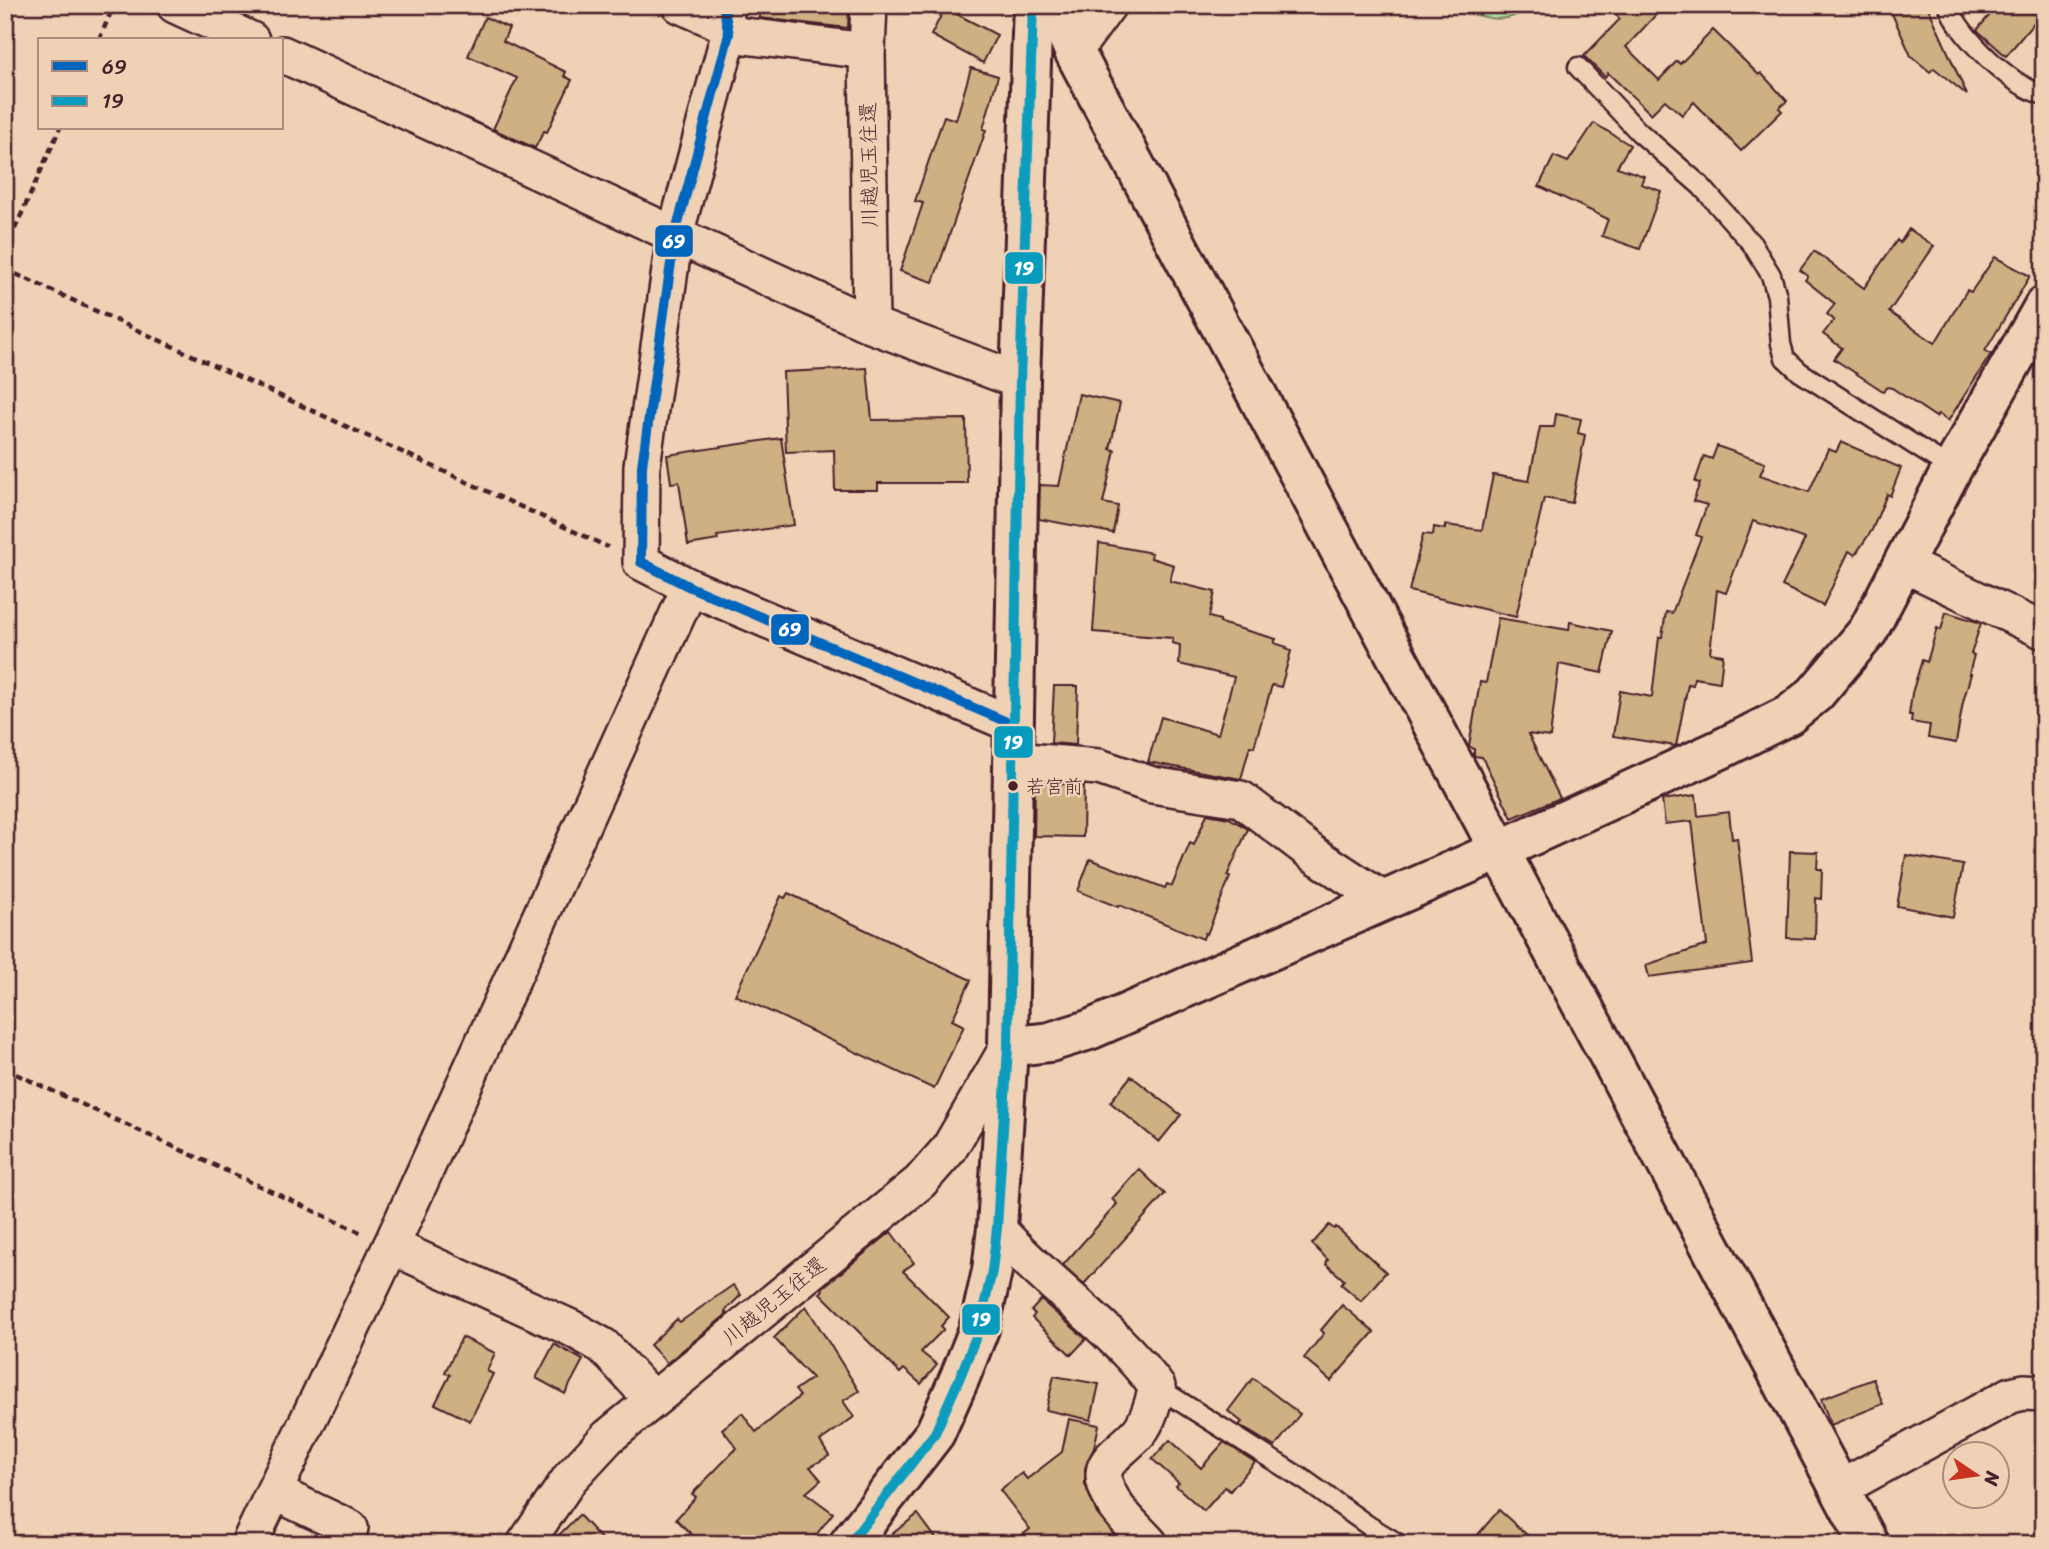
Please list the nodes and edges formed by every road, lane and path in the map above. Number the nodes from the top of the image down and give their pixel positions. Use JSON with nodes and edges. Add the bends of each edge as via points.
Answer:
{"nodes":[{"id":1,"x":114,"y":5,"type":"edge"},
{"id":2,"x":175,"y":5,"type":"edge"},
{"id":3,"x":680,"y":5,"type":"edge"},
{"id":4,"x":869,"y":5,"type":"edge"},
{"id":5,"x":1033,"y":5,"type":"edge"},
{"id":6,"x":1054,"y":5,"type":"edge"},
{"id":7,"x":1108,"y":5,"type":"edge"},
{"id":8,"x":1948,"y":5,"type":"edge"},
{"id":9,"x":727,"y":22,"type":"edge"},
{"id":10,"x":100,"y":38,"type":"edge"},
{"id":11,"x":247,"y":38,"type":"edge"},
{"id":12,"x":867,"y":51,"type":"junction"},
{"id":13,"x":1074,"y":51,"type":"junction"},
{"id":14,"x":284,"y":55,"type":"edge"},
{"id":15,"x":1578,"y":67,"type":"dead end"},
{"id":16,"x":2044,"y":95,"type":"edge"},
{"id":17,"x":59,"y":130,"type":"edge"},
{"id":18,"x":675,"y":235,"type":"junction"},
{"id":19,"x":5,"y":251,"type":"edge"},
{"id":20,"x":5,"y":269,"type":"edge"},
{"id":21,"x":2044,"y":306,"type":"edge"},
{"id":22,"x":871,"y":325,"type":"junction"},
{"id":23,"x":1020,"y":381,"type":"junction"},
{"id":24,"x":1952,"y":469,"type":"junction"},
{"id":25,"x":641,"y":562,"type":"junction"},
{"id":26,"x":1903,"y":564,"type":"junction"},
{"id":27,"x":690,"y":587,"type":"junction"},
{"id":28,"x":2044,"y":631,"type":"edge"},
{"id":29,"x":1014,"y":743,"type":"junction"},
{"id":30,"x":1500,"y":850,"type":"junction"},
{"id":31,"x":1385,"y":901,"type":"junction"},
{"id":32,"x":1007,"y":1047,"type":"junction"},
{"id":33,"x":5,"y":1069,"type":"edge"},
{"id":34,"x":997,"y":1228,"type":"junction"},
{"id":35,"x":391,"y":1246,"type":"junction"},
{"id":36,"x":1157,"y":1387,"type":"junction"},
{"id":37,"x":2044,"y":1393,"type":"edge"},
{"id":38,"x":652,"y":1399,"type":"junction"},
{"id":39,"x":1839,"y":1489,"type":"junction"},
{"id":40,"x":274,"y":1492,"type":"junction"},
{"id":41,"x":350,"y":1528,"type":"dead end"},
{"id":42,"x":249,"y":1544,"type":"edge"},
{"id":43,"x":525,"y":1544,"type":"edge"},
{"id":44,"x":849,"y":1544,"type":"edge"},
{"id":45,"x":1150,"y":1544,"type":"edge"},
{"id":46,"x":1399,"y":1544,"type":"edge"},
{"id":47,"x":1868,"y":1544,"type":"edge"}],
"edges":[{"from":1,"to":10,"type":"path"},
{"from":2,"to":11,"type":"street"},
{"from":3,"to":9,"type":"street"},
{"from":4,"to":12,"type":"street","name":"川越児玉往還"},
{"from":5,"to":23,"type":"street"},
{"from":6,"to":13,"type":"street"},
{"from":7,"to":13,"type":"street"},
{"from":8,"to":16,"type":"lane","via":[[1953,19],[2000,71]]},
{"from":9,"to":12,"type":"street"},
{"from":9,"to":18,"type":"street"},
{"from":12,"to":22,"type":"street","name":"川越児玉往還"},
{"from":13,"to":30,"type":"street"},
{"from":14,"to":18,"type":"street"},
{"from":15,"to":24,"type":"lane","via":[[1639,132],[1701,186],[1752,244],[1774,285],[1785,358]]},
{"from":17,"to":19,"type":"path"},
{"from":18,"to":22,"type":"street"},
{"from":18,"to":25,"type":"street","via":[[642,466]]},
{"from":20,"to":25,"type":"path"},
{"from":21,"to":24,"type":"street"},
{"from":22,"to":23,"type":"street"},
{"from":23,"to":29,"type":"street"},
{"from":24,"to":26,"type":"street"},
{"from":25,"to":27,"type":"street"},
{"from":26,"to":28,"type":"street"},
{"from":26,"to":30,"type":"street","via":[[1868,631],[1815,694],[1789,715]]},
{"from":27,"to":29,"type":"street"},
{"from":27,"to":35,"type":"street"},
{"from":29,"to":31,"type":"street","via":[[1152,785],[1241,799]]},
{"from":29,"to":32,"type":"street"},
{"from":30,"to":31,"type":"street"},
{"from":30,"to":39,"type":"street"},
{"from":31,"to":32,"type":"street","via":[[1089,1030],[1050,1042]]},
{"from":32,"to":34,"type":"street"},
{"from":32,"to":38,"type":"street","name":"川越児玉往還","via":[[949,1149],[920,1182]]},
{"from":33,"to":35,"type":"path"},
{"from":34,"to":36,"type":"street","via":[[1109,1332]]},
{"from":34,"to":44,"type":"street","via":[[979,1329],[935,1433]]},
{"from":35,"to":38,"type":"street","via":[[603,1346]]},
{"from":35,"to":40,"type":"street"},
{"from":36,"to":45,"type":"street","via":[[1140,1430],[1105,1463],[1103,1479],[1114,1504]]},
{"from":36,"to":46,"type":"lane"},
{"from":37,"to":39,"type":"street","via":[[2011,1395]]},
{"from":38,"to":43,"type":"street","name":"川越児玉往還","via":[[570,1478]]},
{"from":39,"to":47,"type":"street"},
{"from":40,"to":41,"type":"street"},
{"from":40,"to":42,"type":"street"}]}
